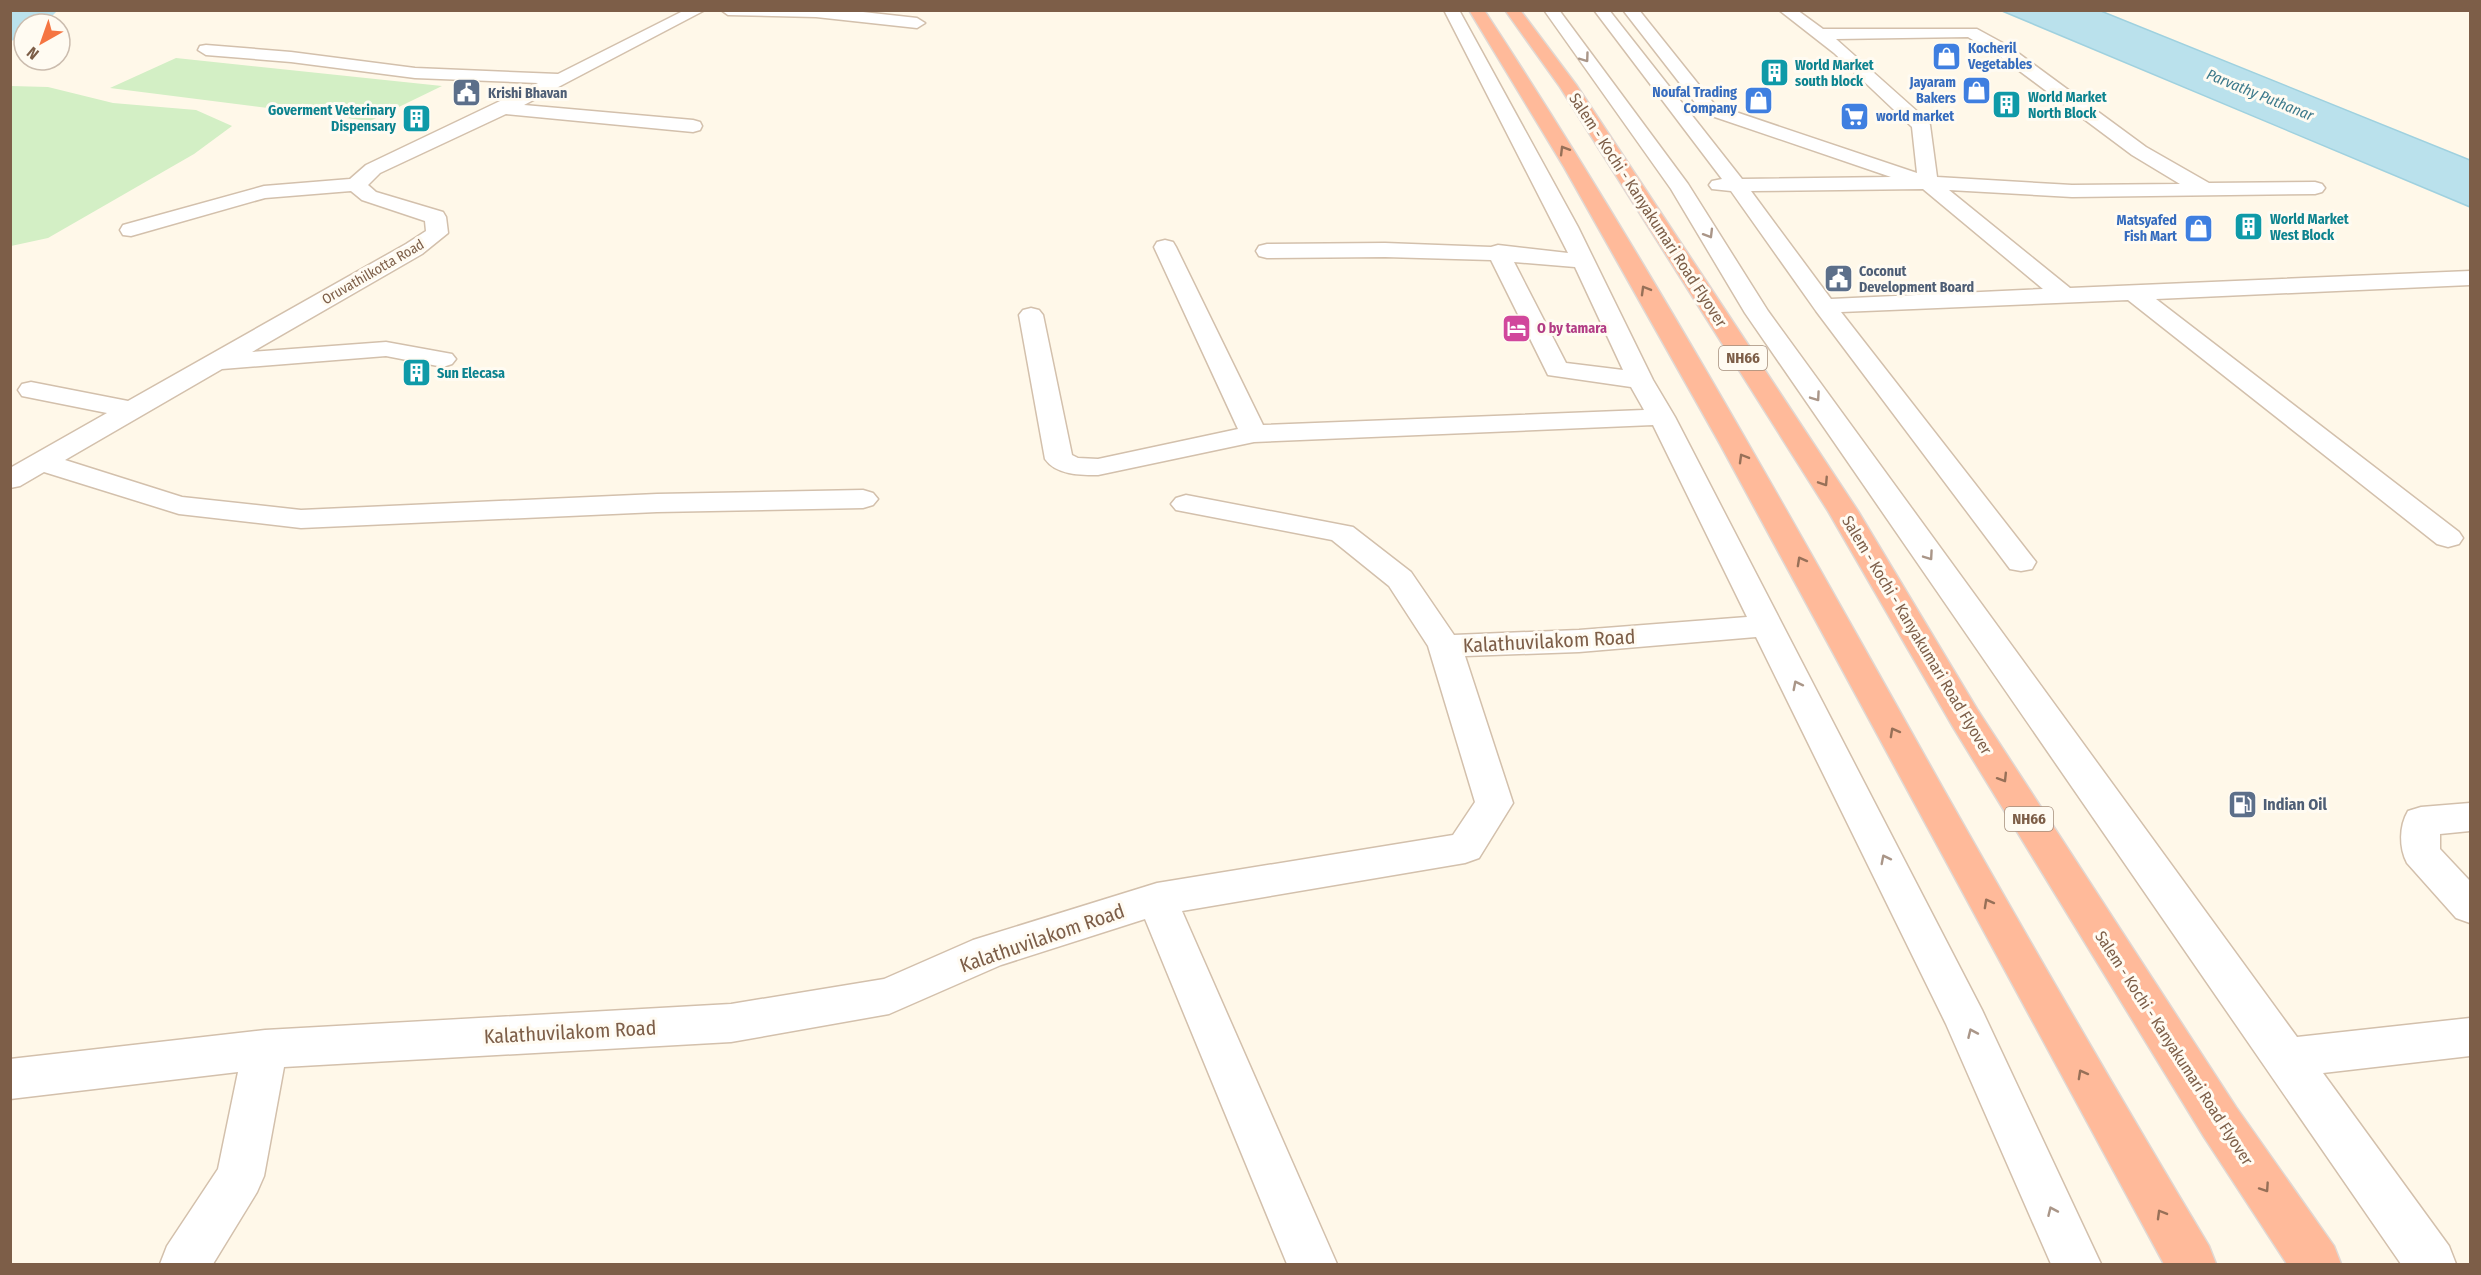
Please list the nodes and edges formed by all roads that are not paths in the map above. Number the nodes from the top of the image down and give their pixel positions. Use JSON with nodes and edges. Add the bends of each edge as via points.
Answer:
{"nodes":[{"id":1,"x":698,"y":10,"type":"edge"},
{"id":2,"x":728,"y":10,"type":"edge"},
{"id":3,"x":1451,"y":10,"type":"edge"},
{"id":4,"x":1476,"y":10,"type":"edge"},
{"id":5,"x":1512,"y":10,"type":"edge"},
{"id":6,"x":1551,"y":10,"type":"edge"},
{"id":7,"x":1601,"y":10,"type":"edge"},
{"id":8,"x":1630,"y":10,"type":"edge"},
{"id":9,"x":1786,"y":10,"type":"edge"},
{"id":10,"x":917,"y":23,"type":"dead end"},
{"id":11,"x":1819,"y":34,"type":"junction"},
{"id":12,"x":206,"y":50,"type":"dead end"},
{"id":13,"x":561,"y":79,"type":"junction"},
{"id":14,"x":503,"y":108,"type":"junction"},
{"id":15,"x":693,"y":126,"type":"dead end"},
{"id":16,"x":1928,"y":183,"type":"junction"},
{"id":17,"x":356,"y":184,"type":"junction"},
{"id":18,"x":1736,"y":184,"type":"junction"},
{"id":19,"x":1682,"y":188,"type":"junction"},
{"id":20,"x":2315,"y":188,"type":"dead end"},
{"id":21,"x":2208,"y":191,"type":"junction"},
{"id":22,"x":131,"y":230,"type":"dead end"},
{"id":23,"x":1165,"y":248,"type":"dead end"},
{"id":24,"x":1267,"y":251,"type":"dead end"},
{"id":25,"x":1498,"y":252,"type":"junction"},
{"id":26,"x":1581,"y":261,"type":"junction"},
{"id":27,"x":2470,"y":278,"type":"edge"},
{"id":28,"x":2134,"y":294,"type":"junction"},
{"id":29,"x":2067,"y":297,"type":"junction"},
{"id":30,"x":1824,"y":306,"type":"junction"},
{"id":31,"x":1032,"y":315,"type":"dead end"},
{"id":32,"x":443,"y":359,"type":"dead end"},
{"id":33,"x":213,"y":363,"type":"junction"},
{"id":34,"x":1640,"y":380,"type":"junction"},
{"id":35,"x":31,"y":390,"type":"dead end"},
{"id":36,"x":131,"y":410,"type":"junction"},
{"id":37,"x":1662,"y":417,"type":"junction"},
{"id":38,"x":1254,"y":434,"type":"junction"},
{"id":39,"x":41,"y":462,"type":"junction"},
{"id":40,"x":10,"y":480,"type":"edge"},
{"id":41,"x":863,"y":499,"type":"dead end"},
{"id":42,"x":1186,"y":504,"type":"dead end"},
{"id":43,"x":2448,"y":538,"type":"dead end"},
{"id":44,"x":2021,"y":562,"type":"dead end"},
{"id":45,"x":1768,"y":626,"type":"junction"},
{"id":46,"x":1445,"y":646,"type":"junction"},
{"id":47,"x":2470,"y":817,"type":"edge"},
{"id":48,"x":1157,"y":899,"type":"junction"},
{"id":49,"x":2470,"y":907,"type":"edge"},
{"id":50,"x":2470,"y":1037,"type":"edge"},
{"id":51,"x":265,"y":1049,"type":"junction"},
{"id":52,"x":2286,"y":1058,"type":"junction"},
{"id":53,"x":10,"y":1079,"type":"edge"},
{"id":54,"x":185,"y":1264,"type":"edge"},
{"id":55,"x":1312,"y":1264,"type":"edge"},
{"id":56,"x":2076,"y":1264,"type":"edge"},
{"id":57,"x":2191,"y":1264,"type":"edge"},
{"id":58,"x":2316,"y":1264,"type":"edge"},
{"id":59,"x":2431,"y":1264,"type":"edge"}],
"edges":[{"from":1,"to":13,"type":"street"},
{"from":2,"to":10,"type":"street","via":[[816,12]]},
{"from":3,"to":26,"type":"street","via":[[1567,227]]},
{"from":57,"to":4,"type":"highway","number":"NH66","one_way":true,"via":[[2110,1125],[1773,509],[1594,200]]},
{"from":5,"to":58,"type":"highway","name":"Salem - Kochi - Kanyakumari Road Flyover","number":"NH66","one_way":true,"via":[[1568,86],[1843,511],[1965,718],[2220,1122]]},
{"from":6,"to":19,"type":"street","one_way":true},
{"from":7,"to":18,"type":"street"},
{"from":8,"to":16,"type":"street","via":[[1708,109]]},
{"from":9,"to":11,"type":"street"},
{"from":11,"to":16,"type":"street","via":[[1921,125]]},
{"from":11,"to":21,"type":"street","via":[[1971,32],[2004,51],[2139,151]]},
{"from":12,"to":13,"type":"street","via":[[415,73]]},
{"from":13,"to":14,"type":"street"},
{"from":14,"to":15,"type":"street"},
{"from":14,"to":17,"type":"street","via":[[374,169]]},
{"from":16,"to":18,"type":"street"},
{"from":16,"to":21,"type":"street","via":[[2072,191]]},
{"from":16,"to":29,"type":"street"},
{"from":17,"to":22,"type":"street","via":[[264,192]]},
{"from":17,"to":33,"type":"street","name":"Oruvathilkotta Road","via":[[369,196],[435,218],[437,234]]},
{"from":18,"to":19,"type":"street"},
{"from":18,"to":30,"type":"street"},
{"from":19,"to":52,"type":"street","one_way":true,"via":[[1756,313]]},
{"from":20,"to":21,"type":"street"},
{"from":23,"to":38,"type":"street"},
{"from":24,"to":25,"type":"street","via":[[1370,248]]},
{"from":25,"to":26,"type":"street"},
{"from":25,"to":34,"type":"street","via":[[1557,370]]},
{"from":26,"to":34,"type":"street"},
{"from":27,"to":28,"type":"street"},
{"from":28,"to":29,"type":"street"},
{"from":28,"to":43,"type":"street"},
{"from":29,"to":30,"type":"street"},
{"from":30,"to":44,"type":"street"},
{"from":31,"to":38,"type":"street","via":[[1059,459],[1066,464],[1098,467]]},
{"from":32,"to":33,"type":"street","via":[[386,349]]},
{"from":33,"to":36,"type":"street","name":"Oruvathilkotta Road"},
{"from":34,"to":37,"type":"street"},
{"from":35,"to":36,"type":"street"},
{"from":36,"to":39,"type":"street","name":"Oruvathilkotta Road"},
{"from":37,"to":38,"type":"street"},
{"from":37,"to":45,"type":"street"},
{"from":39,"to":40,"type":"street","name":"Oruvathilkotta Road"},
{"from":39,"to":41,"type":"street","via":[[179,505],[301,519],[657,503]]},
{"from":42,"to":46,"type":"street","via":[[1342,533],[1400,579]]},
{"from":45,"to":46,"type":"street","name":"Kalathuvilakom Road","via":[[1579,642]]},
{"from":56,"to":45,"type":"street","one_way":true,"via":[[1967,1023]]},
{"from":46,"to":48,"type":"street","name":"Kalathuvilakom Road","via":[[1494,803],[1465,848]]},
{"from":47,"to":49,"type":"street","via":[[2421,821],[2421,853]]},
{"from":48,"to":51,"type":"street","name":"Kalathuvilakom Road","via":[[988,952],[889,996],[731,1023]]},
{"from":48,"to":55,"type":"street"},
{"from":50,"to":52,"type":"street"},
{"from":51,"to":53,"type":"street","name":"Kalathuvilakom Road"},
{"from":51,"to":54,"type":"street","via":[[240,1176]]},
{"from":52,"to":59,"type":"street"}]}
